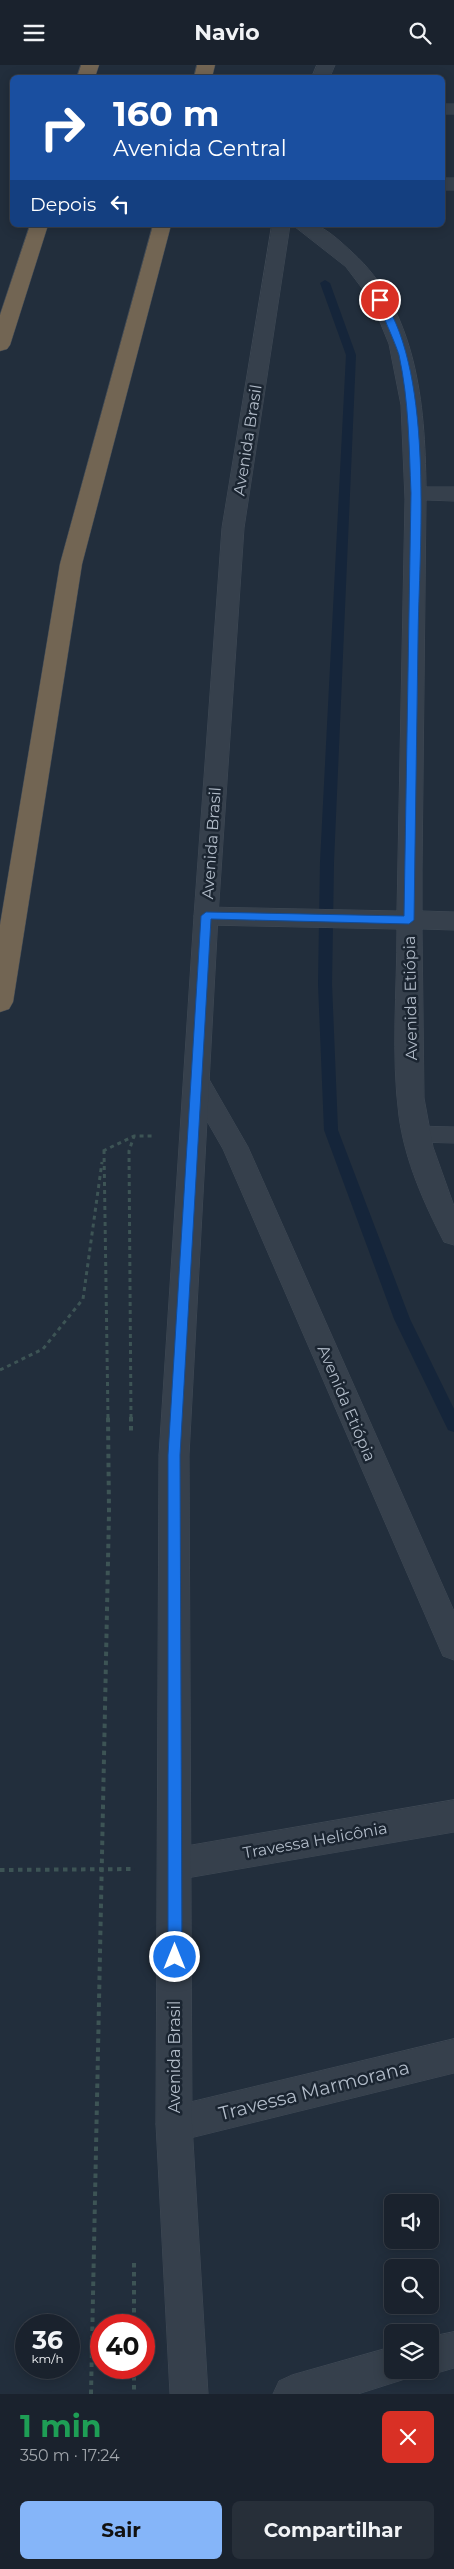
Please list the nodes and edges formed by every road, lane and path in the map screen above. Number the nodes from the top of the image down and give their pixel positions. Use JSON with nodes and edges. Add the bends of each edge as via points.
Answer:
{"nodes":[{"id":1,"x":38,"y":227,"type":"edge"},
{"id":2,"x":161,"y":227,"type":"edge"},
{"id":3,"x":280,"y":227,"type":"edge"},
{"id":4,"x":305,"y":227,"type":"edge"},
{"id":5,"x":0,"y":345,"type":"edge"},
{"id":6,"x":416,"y":493,"type":"junction"},
{"id":7,"x":454,"y":494,"type":"edge"},
{"id":8,"x":206,"y":916,"type":"junction"},
{"id":9,"x":409,"y":920,"type":"junction"},
{"id":10,"x":454,"y":921,"type":"edge"},
{"id":11,"x":0,"y":1002,"type":"edge"},
{"id":12,"x":197,"y":1081,"type":"junction"},
{"id":13,"x":193,"y":1134,"type":"junction"},
{"id":14,"x":416,"y":1134,"type":"junction"},
{"id":15,"x":454,"y":1135,"type":"edge"},
{"id":16,"x":134,"y":1136,"type":"junction"},
{"id":17,"x":104,"y":1150,"type":"junction"},
{"id":18,"x":129,"y":1151,"type":"dead end"},
{"id":19,"x":454,"y":1234,"type":"edge"},
{"id":20,"x":0,"y":1370,"type":"edge"},
{"id":21,"x":454,"y":1646,"type":"edge"},
{"id":22,"x":454,"y":1816,"type":"edge"},
{"id":23,"x":175,"y":1863,"type":"junction"},
{"id":24,"x":136,"y":1869,"type":"dead end"},
{"id":25,"x":0,"y":1870,"type":"edge"},
{"id":26,"x":454,"y":2056,"type":"edge"},
{"id":27,"x":174,"y":2124,"type":"junction"},
{"id":28,"x":454,"y":2350,"type":"edge"},
{"id":29,"x":439,"y":2354,"type":"edge"},
{"id":30,"x":384,"y":2368,"type":"edge"},
{"id":31,"x":134,"y":2379,"type":"edge"},
{"id":32,"x":91,"y":2394,"type":"edge"},
{"id":33,"x":134,"y":2394,"type":"edge"},
{"id":34,"x":189,"y":2394,"type":"edge"},
{"id":35,"x":292,"y":2394,"type":"edge"}],
"edges":[{"from":1,"to":5,"type":"highway"},
{"from":2,"to":11,"type":"highway","via":[[71,564]]},
{"from":3,"to":8,"type":"street","name":"Avenida Brasil","via":[[233,528]]},
{"from":4,"to":6,"type":"street","name":"Avenida Etiópia","via":[[333,243],[365,276],[387,313],[402,353],[412,403]]},
{"from":6,"to":7,"type":"street"},
{"from":6,"to":9,"type":"street","name":"Avenida Etiópia"},
{"from":8,"to":9,"type":"street"},
{"from":8,"to":12,"type":"street","name":"Avenida Brasil"},
{"from":9,"to":10,"type":"street"},
{"from":9,"to":14,"type":"street","name":"Avenida Etiópia","via":[[411,1100]]},
{"from":12,"to":13,"type":"street","name":"Avenida Brasil"},
{"from":12,"to":21,"type":"street","name":"Avenida Etiópia","via":[[235,1147]]},
{"from":13,"to":16,"type":"path"},
{"from":13,"to":23,"type":"street","name":"Avenida Brasil","via":[[174,1455]]},
{"from":14,"to":15,"type":"lane"},
{"from":14,"to":19,"type":"street","name":"Avenida Etiópia","via":[[429,1177]]},
{"from":16,"to":17,"type":"path"},
{"from":16,"to":18,"type":"path"},
{"from":17,"to":20,"type":"path","via":[[83,1299],[43,1349]]},
{"from":17,"to":32,"type":"path","via":[[108,1512]]},
{"from":22,"to":23,"type":"street","name":"Travessa Helicônia"},
{"from":23,"to":27,"type":"street","name":"Avenida Brasil"},
{"from":24,"to":25,"type":"path","bridge":true},
{"from":26,"to":27,"type":"street","name":"Travessa Marmorana"},
{"from":27,"to":34,"type":"street","name":"Avenida Brasil"},
{"from":28,"to":29,"type":"street"},
{"from":30,"to":35,"type":"street"},
{"from":31,"to":33,"type":"path"}]}
